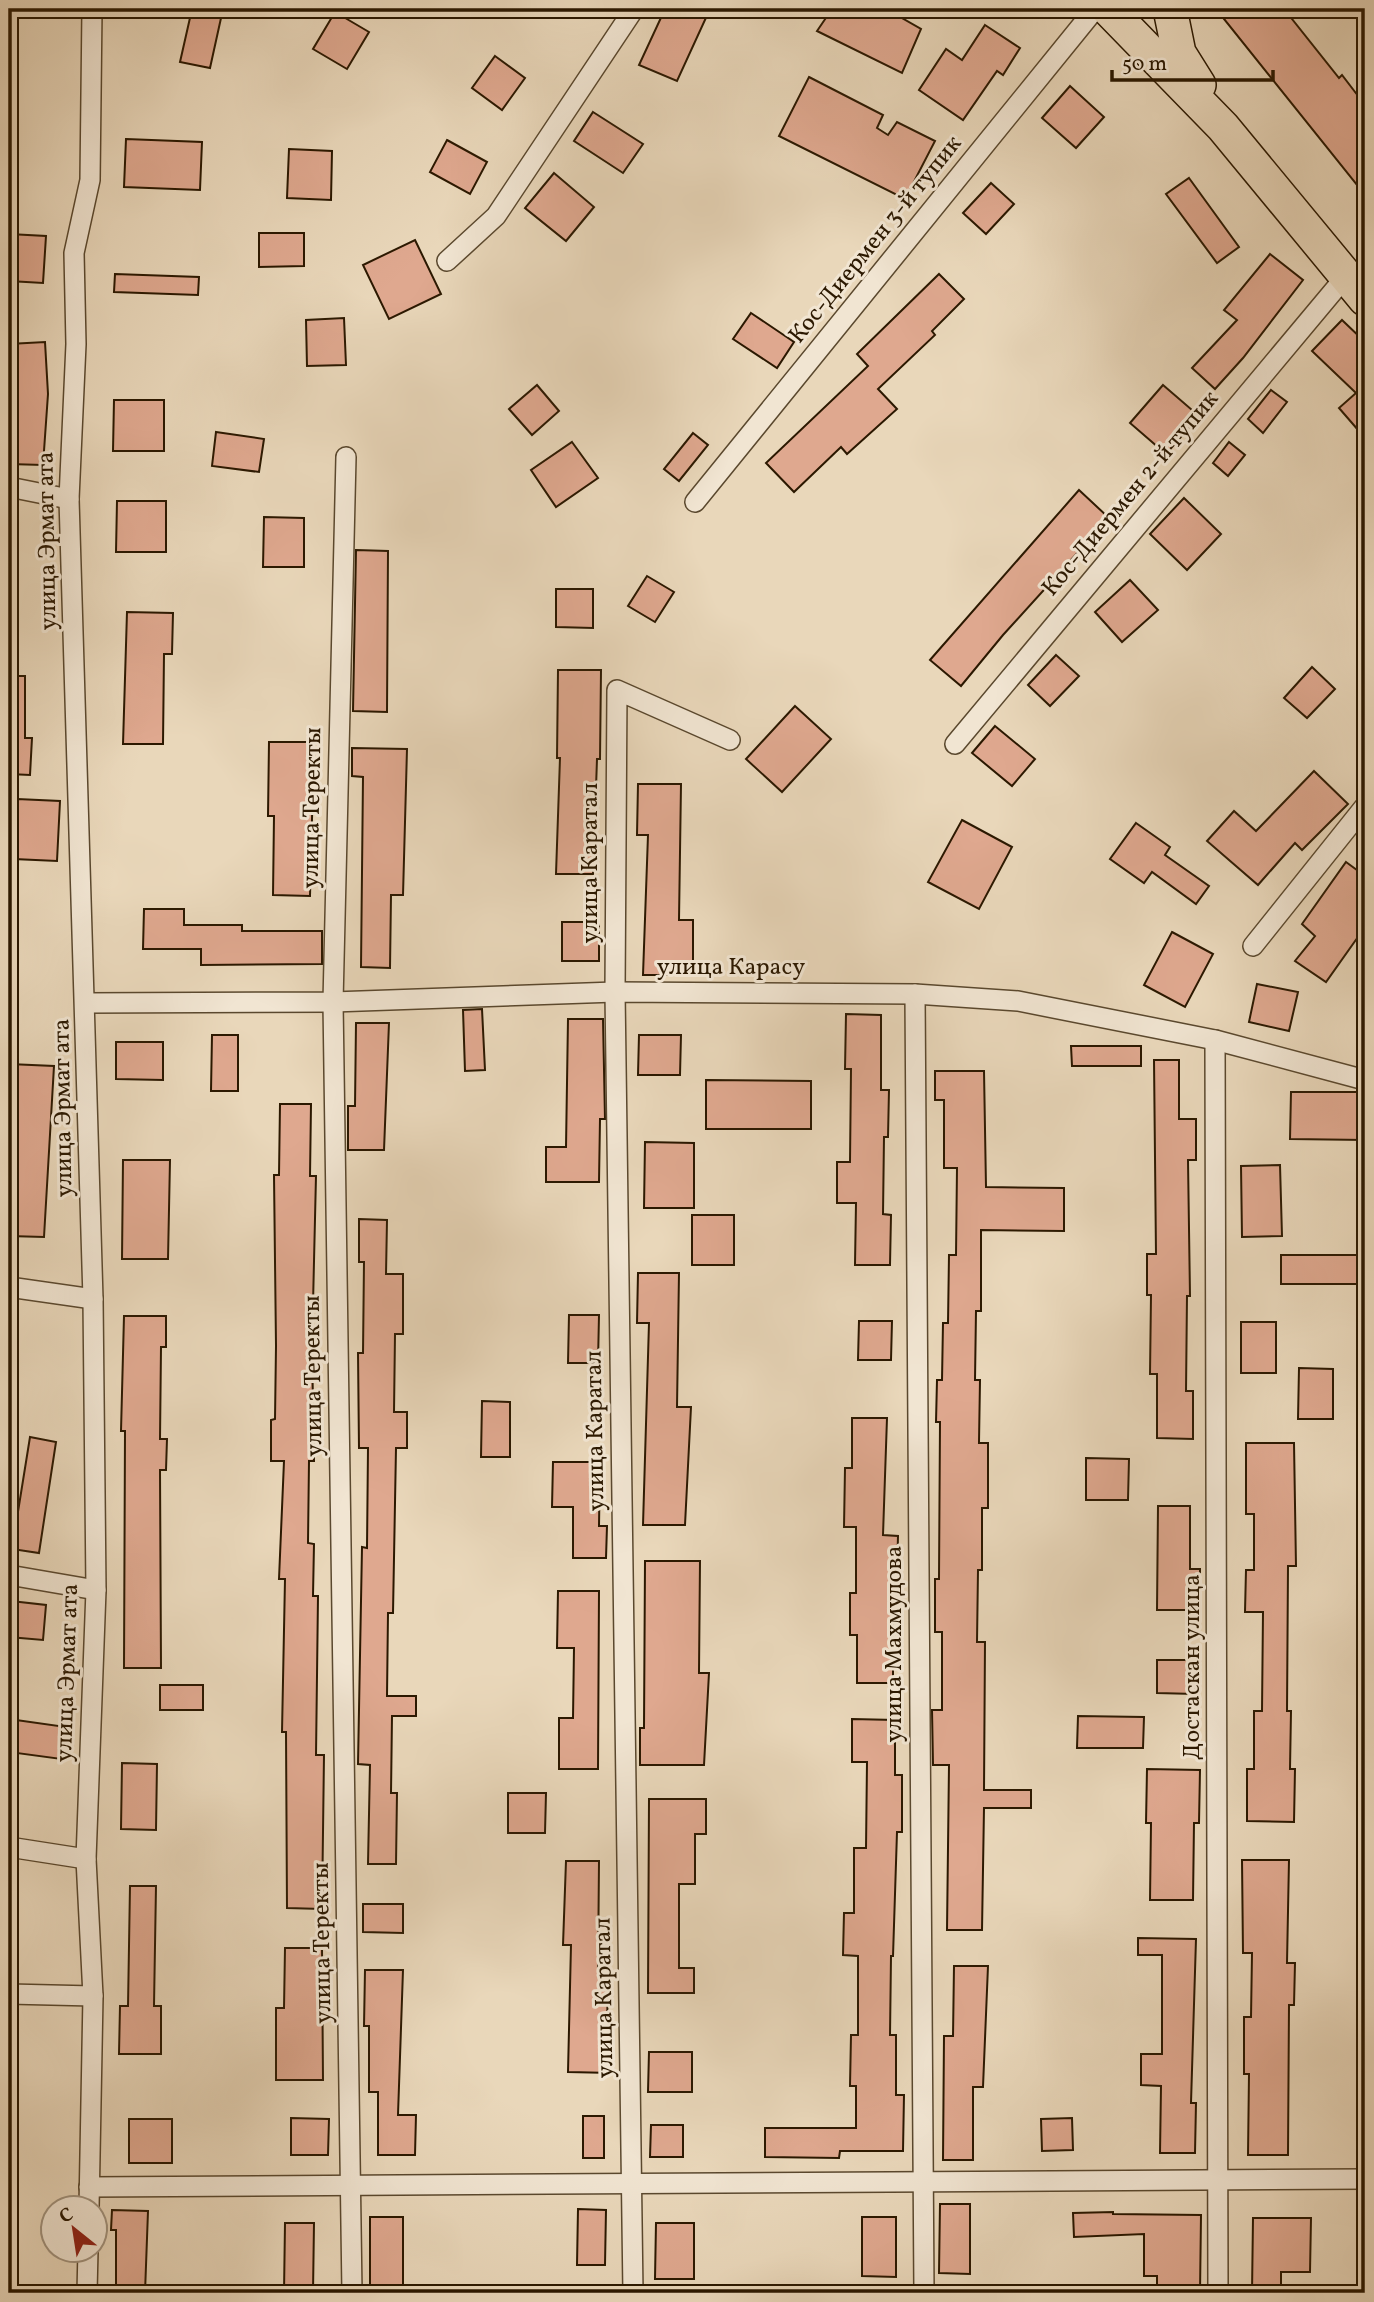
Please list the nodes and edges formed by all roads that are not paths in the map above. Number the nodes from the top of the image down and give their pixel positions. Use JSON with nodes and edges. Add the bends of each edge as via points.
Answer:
{"nodes":[{"id":1,"x":92,"y":9,"type":"edge"},
{"id":2,"x":634,"y":9,"type":"edge"},
{"id":3,"x":1095,"y":9,"type":"edge"},
{"id":4,"x":1108,"y":9,"type":"edge"},
{"id":5,"x":1170,"y":9,"type":"edge"},
{"id":6,"x":1223,"y":127,"type":"junction"},
{"id":7,"x":447,"y":261,"type":"dead end"},
{"id":8,"x":1355,"y":287,"type":"edge"},
{"id":9,"x":346,"y":457,"type":"dead end"},
{"id":10,"x":9,"y":487,"type":"edge"},
{"id":11,"x":69,"y":499,"type":"junction"},
{"id":12,"x":695,"y":502,"type":"dead end"},
{"id":13,"x":730,"y":740,"type":"dead end"},
{"id":14,"x":955,"y":744,"type":"dead end"},
{"id":15,"x":1365,"y":806,"type":"edge"},
{"id":16,"x":1253,"y":946,"type":"dead end"},
{"id":17,"x":615,"y":992,"type":"junction"},
{"id":18,"x":915,"y":994,"type":"junction"},
{"id":19,"x":333,"y":1002,"type":"junction"},
{"id":20,"x":86,"y":1003,"type":"junction"},
{"id":21,"x":1215,"y":1040,"type":"junction"},
{"id":22,"x":1365,"y":1080,"type":"edge"},
{"id":23,"x":9,"y":1287,"type":"edge"},
{"id":24,"x":93,"y":1299,"type":"junction"},
{"id":25,"x":9,"y":1576,"type":"edge"},
{"id":26,"x":96,"y":1590,"type":"junction"},
{"id":27,"x":9,"y":1847,"type":"edge"},
{"id":28,"x":86,"y":1859,"type":"junction"},
{"id":29,"x":9,"y":1994,"type":"edge"},
{"id":30,"x":93,"y":1996,"type":"junction"},
{"id":31,"x":1365,"y":2179,"type":"edge"},
{"id":32,"x":1219,"y":2180,"type":"junction"},
{"id":33,"x":632,"y":2182,"type":"junction"},
{"id":34,"x":923,"y":2182,"type":"junction"},
{"id":35,"x":352,"y":2185,"type":"junction"},
{"id":36,"x":89,"y":2187,"type":"junction"},
{"id":37,"x":89,"y":2194,"type":"edge"},
{"id":38,"x":88,"y":2264,"type":"edge"},
{"id":39,"x":87,"y":2293,"type":"edge"},
{"id":40,"x":352,"y":2293,"type":"edge"},
{"id":41,"x":633,"y":2293,"type":"edge"},
{"id":42,"x":924,"y":2293,"type":"edge"},
{"id":43,"x":1218,"y":2293,"type":"edge"}],
"edges":[{"from":1,"to":11,"type":"street","name":"улица Эрмат ата","via":[[90,180],[74,253],[76,344]]},
{"from":2,"to":7,"type":"street","via":[[496,216]]},
{"from":3,"to":12,"type":"street","name":"Кос-Диермен 3-й тупик"},
{"from":4,"to":6,"type":"highway"},
{"from":5,"to":6,"type":"highway","via":[[1179,53]]},
{"from":6,"to":8,"type":"highway"},
{"from":8,"to":14,"type":"street","name":"Кос-Диермен 2-й тупик"},
{"from":9,"to":19,"type":"street","name":"улица Теректы"},
{"from":10,"to":11,"type":"street"},
{"from":11,"to":20,"type":"street","name":"улица Эрмат ата"},
{"from":13,"to":17,"type":"street","name":"улица Каратал","via":[[617,690]]},
{"from":15,"to":16,"type":"street"},
{"from":17,"to":18,"type":"street","name":"улица Карасу"},
{"from":17,"to":19,"type":"street","name":"улица Карасу"},
{"from":17,"to":33,"type":"street","name":"улица Каратал"},
{"from":18,"to":21,"type":"street","name":"улица Карасу","via":[[1018,1001]]},
{"from":18,"to":34,"type":"street","name":"улица Махмудова"},
{"from":19,"to":20,"type":"street","name":"улица Карасу"},
{"from":19,"to":35,"type":"street","name":"улица Теректы"},
{"from":20,"to":24,"type":"street","name":"улица Эрмат ата"},
{"from":21,"to":22,"type":"street","name":"улица Карасу"},
{"from":21,"to":32,"type":"street","name":"Достаскан улица"},
{"from":23,"to":24,"type":"street"},
{"from":24,"to":26,"type":"street","name":"улица Эрмат ата"},
{"from":25,"to":26,"type":"street"},
{"from":26,"to":28,"type":"street","name":"улица Эрмат ата"},
{"from":27,"to":28,"type":"street"},
{"from":28,"to":30,"type":"street","name":"улица Эрмат ата"},
{"from":29,"to":30,"type":"street"},
{"from":30,"to":36,"type":"street","name":"улица Эрмат ата"},
{"from":31,"to":32,"type":"street"},
{"from":32,"to":34,"type":"street"},
{"from":32,"to":43,"type":"street","name":"Достаскан улица"},
{"from":33,"to":34,"type":"street"},
{"from":33,"to":35,"type":"street"},
{"from":33,"to":41,"type":"street","name":"улица Каратал"},
{"from":34,"to":42,"type":"street","name":"улица Махмудова"},
{"from":35,"to":36,"type":"street"},
{"from":35,"to":40,"type":"street","name":"улица Теректы"},
{"from":36,"to":37,"type":"street","name":"улица Эрмат ата"},
{"from":38,"to":39,"type":"street"}]}
